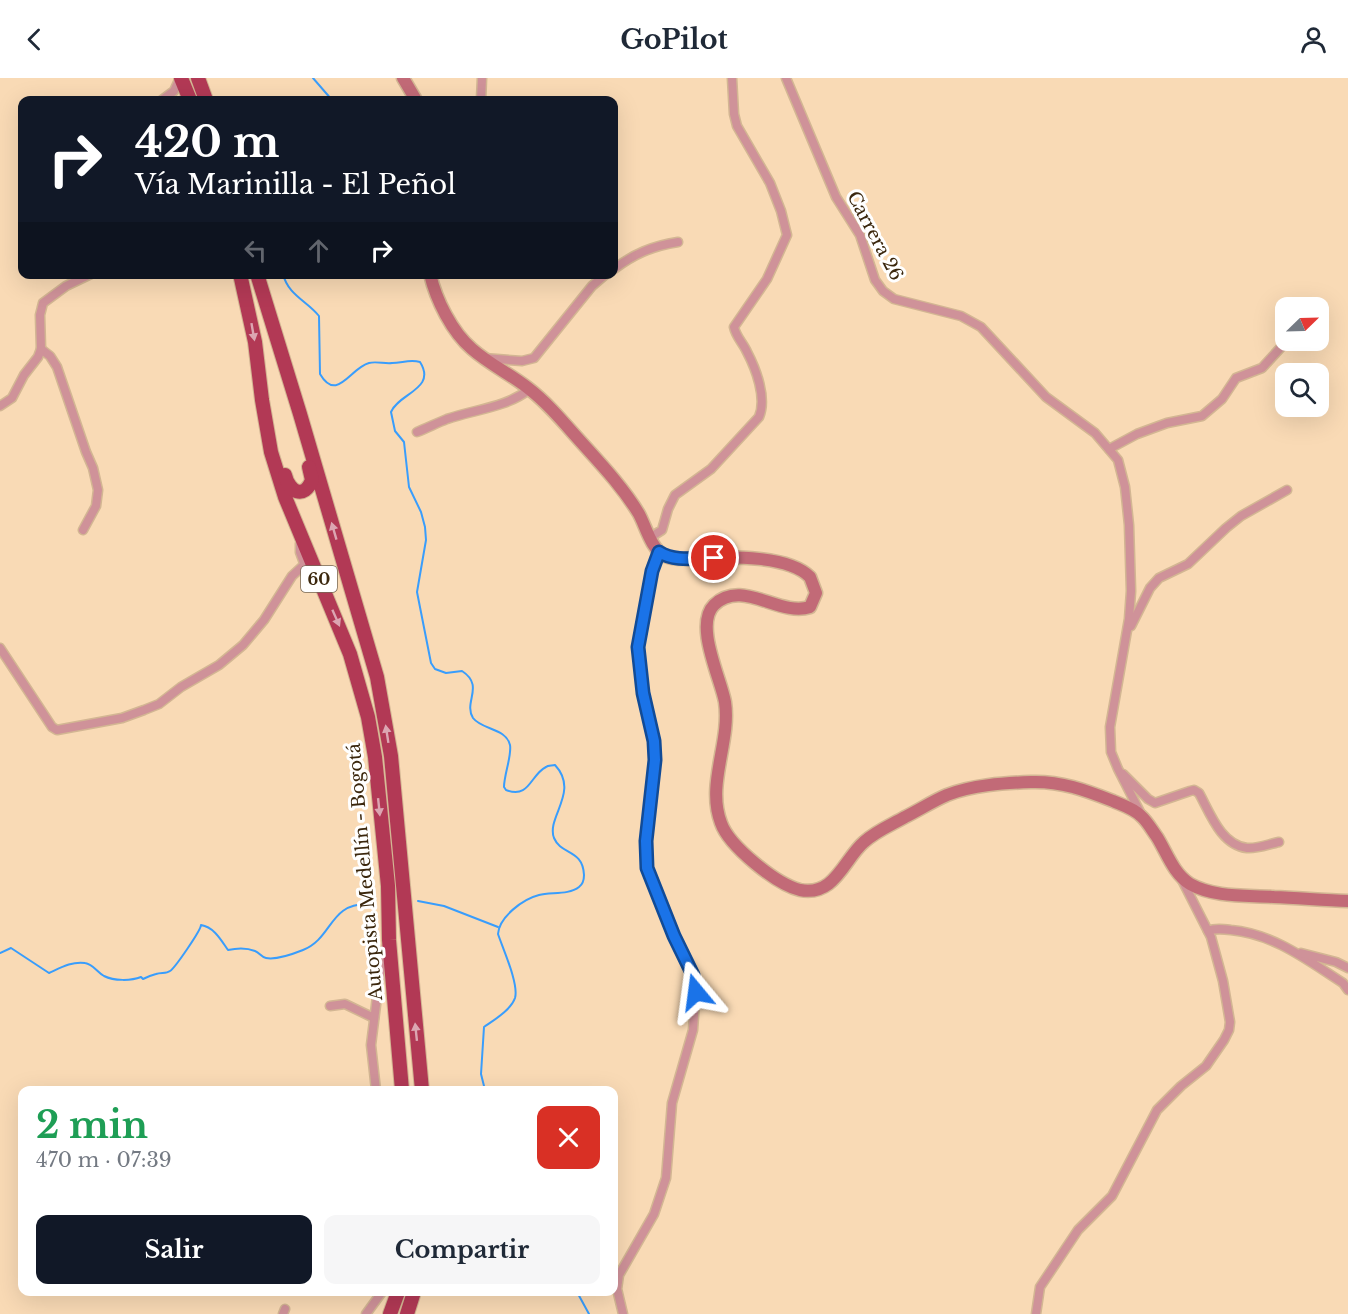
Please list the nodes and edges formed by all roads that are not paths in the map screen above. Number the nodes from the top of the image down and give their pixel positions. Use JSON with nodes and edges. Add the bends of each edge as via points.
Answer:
{"nodes":[{"id":1,"x":181,"y":78,"type":"edge"},
{"id":2,"x":403,"y":78,"type":"edge"},
{"id":3,"x":482,"y":78,"type":"edge"},
{"id":4,"x":732,"y":78,"type":"edge"},
{"id":5,"x":786,"y":78,"type":"edge"},
{"id":6,"x":199,"y":79,"type":"edge"},
{"id":7,"x":167,"y":96,"type":"edge"},
{"id":8,"x":188,"y":96,"type":"edge"},
{"id":9,"x":205,"y":96,"type":"edge"},
{"id":10,"x":414,"y":96,"type":"edge"},
{"id":11,"x":481,"y":96,"type":"edge"},
{"id":12,"x":678,"y":242,"type":"dead end"},
{"id":13,"x":618,"y":266,"type":"edge"},
{"id":14,"x":81,"y":279,"type":"edge"},
{"id":15,"x":241,"y":279,"type":"edge"},
{"id":16,"x":259,"y":279,"type":"edge"},
{"id":17,"x":432,"y":279,"type":"edge"},
{"id":18,"x":600,"y":279,"type":"edge"},
{"id":19,"x":41,"y":350,"type":"junction"},
{"id":20,"x":1278,"y":351,"type":"edge"},
{"id":21,"x":483,"y":357,"type":"junction"},
{"id":22,"x":530,"y":389,"type":"junction"},
{"id":23,"x":261,"y":400,"type":"junction"},
{"id":24,"x":0,"y":406,"type":"edge"},
{"id":25,"x":300,"y":414,"type":"junction"},
{"id":26,"x":417,"y":432,"type":"dead end"},
{"id":27,"x":1109,"y":449,"type":"junction"},
{"id":28,"x":1287,"y":490,"type":"dead end"},
{"id":29,"x":83,"y":530,"type":"dead end"},
{"id":30,"x":651,"y":537,"type":"junction"},
{"id":31,"x":302,"y":538,"type":"junction"},
{"id":32,"x":659,"y":552,"type":"junction"},
{"id":33,"x":305,"y":564,"type":"junction"},
{"id":34,"x":322,"y":587,"type":"junction"},
{"id":35,"x":1125,"y":637,"type":"junction"},
{"id":36,"x":0,"y":648,"type":"edge"},
{"id":37,"x":1118,"y":769,"type":"junction"},
{"id":38,"x":1142,"y":817,"type":"junction"},
{"id":39,"x":1279,"y":842,"type":"dead end"},
{"id":40,"x":1181,"y":876,"type":"junction"},
{"id":41,"x":1348,"y":901,"type":"edge"},
{"id":42,"x":1208,"y":931,"type":"junction"},
{"id":43,"x":389,"y":940,"type":"junction"},
{"id":44,"x":1292,"y":950,"type":"junction"},
{"id":45,"x":1348,"y":968,"type":"edge"},
{"id":46,"x":1348,"y":990,"type":"edge"},
{"id":47,"x":330,"y":1006,"type":"dead end"},
{"id":48,"x":375,"y":1018,"type":"junction"},
{"id":49,"x":376,"y":1086,"type":"edge"},
{"id":50,"x":402,"y":1086,"type":"edge"},
{"id":51,"x":422,"y":1086,"type":"edge"},
{"id":52,"x":618,"y":1284,"type":"edge"},
{"id":53,"x":618,"y":1294,"type":"edge"},
{"id":54,"x":379,"y":1296,"type":"edge"},
{"id":55,"x":397,"y":1296,"type":"edge"},
{"id":56,"x":413,"y":1296,"type":"edge"},
{"id":57,"x":366,"y":1314,"type":"edge"},
{"id":58,"x":390,"y":1314,"type":"edge"},
{"id":59,"x":407,"y":1314,"type":"edge"},
{"id":60,"x":622,"y":1314,"type":"edge"},
{"id":61,"x":1036,"y":1314,"type":"edge"}],
"edges":[{"from":1,"to":7,"type":"street"},
{"from":1,"to":8,"type":"highway"},
{"from":2,"to":10,"type":"main road"},
{"from":3,"to":11,"type":"street"},
{"from":4,"to":30,"type":"street","via":[[736,126],[762,166],[787,229],[767,279],[734,327],[750,358],[762,410],[711,469],[675,495],[662,530]]},
{"from":5,"to":27,"type":"street","name":"Carrera 26","via":[[831,188],[860,235],[875,280],[883,291],[894,299],[961,316],[981,327],[1046,397],[1095,433]]},
{"from":6,"to":9,"type":"highway"},
{"from":12,"to":13,"type":"street","via":[[648,248]]},
{"from":14,"to":19,"type":"street","via":[[43,303],[39,315]]},
{"from":15,"to":23,"type":"highway","name":"Autopista Medellín - Bogotá","number":"60","one_way":true,"via":[[255,342]]},
{"from":16,"to":25,"type":"highway","name":"Autopista Medellín - Bogotá","number":"60"},
{"from":17,"to":21,"type":"main road","via":[[458,334]]},
{"from":18,"to":21,"type":"street","via":[[534,358],[522,361]]},
{"from":19,"to":24,"type":"street","via":[[12,398]]},
{"from":19,"to":29,"type":"street","via":[[57,368],[93,468],[98,490],[96,506]]},
{"from":20,"to":27,"type":"street","via":[[1262,368],[1236,378],[1222,399],[1202,416],[1167,423]]},
{"from":21,"to":22,"type":"main road"},
{"from":22,"to":26,"type":"street","via":[[502,405],[447,419]]},
{"from":22,"to":30,"type":"main road","via":[[625,493]]},
{"from":23,"to":25,"type":"highway","via":[[271,411],[286,481],[297,491],[307,489],[312,480],[297,428]]},
{"from":23,"to":31,"type":"highway","name":"Autopista Medellín - Bogotá","number":"60","via":[[271,452]]},
{"from":51,"to":25,"type":"highway","name":"Autopista Medellín - Bogotá","number":"60","one_way":true,"via":[[385,717],[369,647]]},
{"from":27,"to":35,"type":"street","name":"Carrera 26","via":[[1118,460],[1129,525],[1131,591]]},
{"from":28,"to":35,"type":"street","via":[[1241,516],[1188,564],[1158,578]]},
{"from":30,"to":32,"type":"main road"},
{"from":31,"to":33,"type":"street","via":[[299,548]]},
{"from":31,"to":34,"type":"highway","name":"Autopista Medellín - Bogotá","number":"60"},
{"from":32,"to":38,"type":"main road","via":[[680,559],[730,557],[777,562],[806,573],[814,585],[814,601],[807,608],[799,610],[736,596],[715,604],[707,621],[726,715],[716,792],[721,823],[728,838],[743,853],[793,887],[816,889],[829,884],[872,835],[947,795],[976,788],[1061,783],[1084,789]]},
{"from":32,"to":52,"type":"street","via":[[638,647],[655,760],[647,868],[696,986],[693,1030],[672,1103],[666,1178],[654,1214]]},
{"from":33,"to":34,"type":"street","via":[[312,583]]},
{"from":33,"to":36,"type":"street","via":[[291,576],[264,620],[228,659],[159,704],[129,716],[57,730]]},
{"from":34,"to":43,"type":"highway","name":"Autopista Medellín - Bogotá","number":"60","one_way":true,"via":[[351,654],[368,717],[388,886]]},
{"from":35,"to":37,"type":"street","name":"Carrera 26","via":[[1110,727],[1111,752]]},
{"from":37,"to":38,"type":"street","name":"Carrera 26"},
{"from":37,"to":39,"type":"street","via":[[1155,803],[1194,790],[1199,793],[1220,831],[1235,845],[1248,848]]},
{"from":38,"to":40,"type":"main road"},
{"from":40,"to":41,"type":"main road","via":[[1198,887],[1221,894]]},
{"from":40,"to":42,"type":"street"},
{"from":42,"to":44,"type":"street","via":[[1250,932]]},
{"from":42,"to":61,"type":"street","via":[[1223,981],[1229,1030],[1206,1066],[1157,1110],[1112,1196],[1078,1230],[1040,1287]]},
{"from":43,"to":48,"type":"street","via":[[382,957]]},
{"from":43,"to":50,"type":"highway","name":"Autopista Medellín - Bogotá","number":"60"},
{"from":44,"to":45,"type":"street"},
{"from":44,"to":46,"type":"street"},
{"from":47,"to":48,"type":"street","via":[[345,1004]]},
{"from":48,"to":49,"type":"street","via":[[371,1045]]},
{"from":53,"to":60,"type":"street"},
{"from":54,"to":57,"type":"street"},
{"from":55,"to":58,"type":"highway"},
{"from":56,"to":59,"type":"highway"}]}
